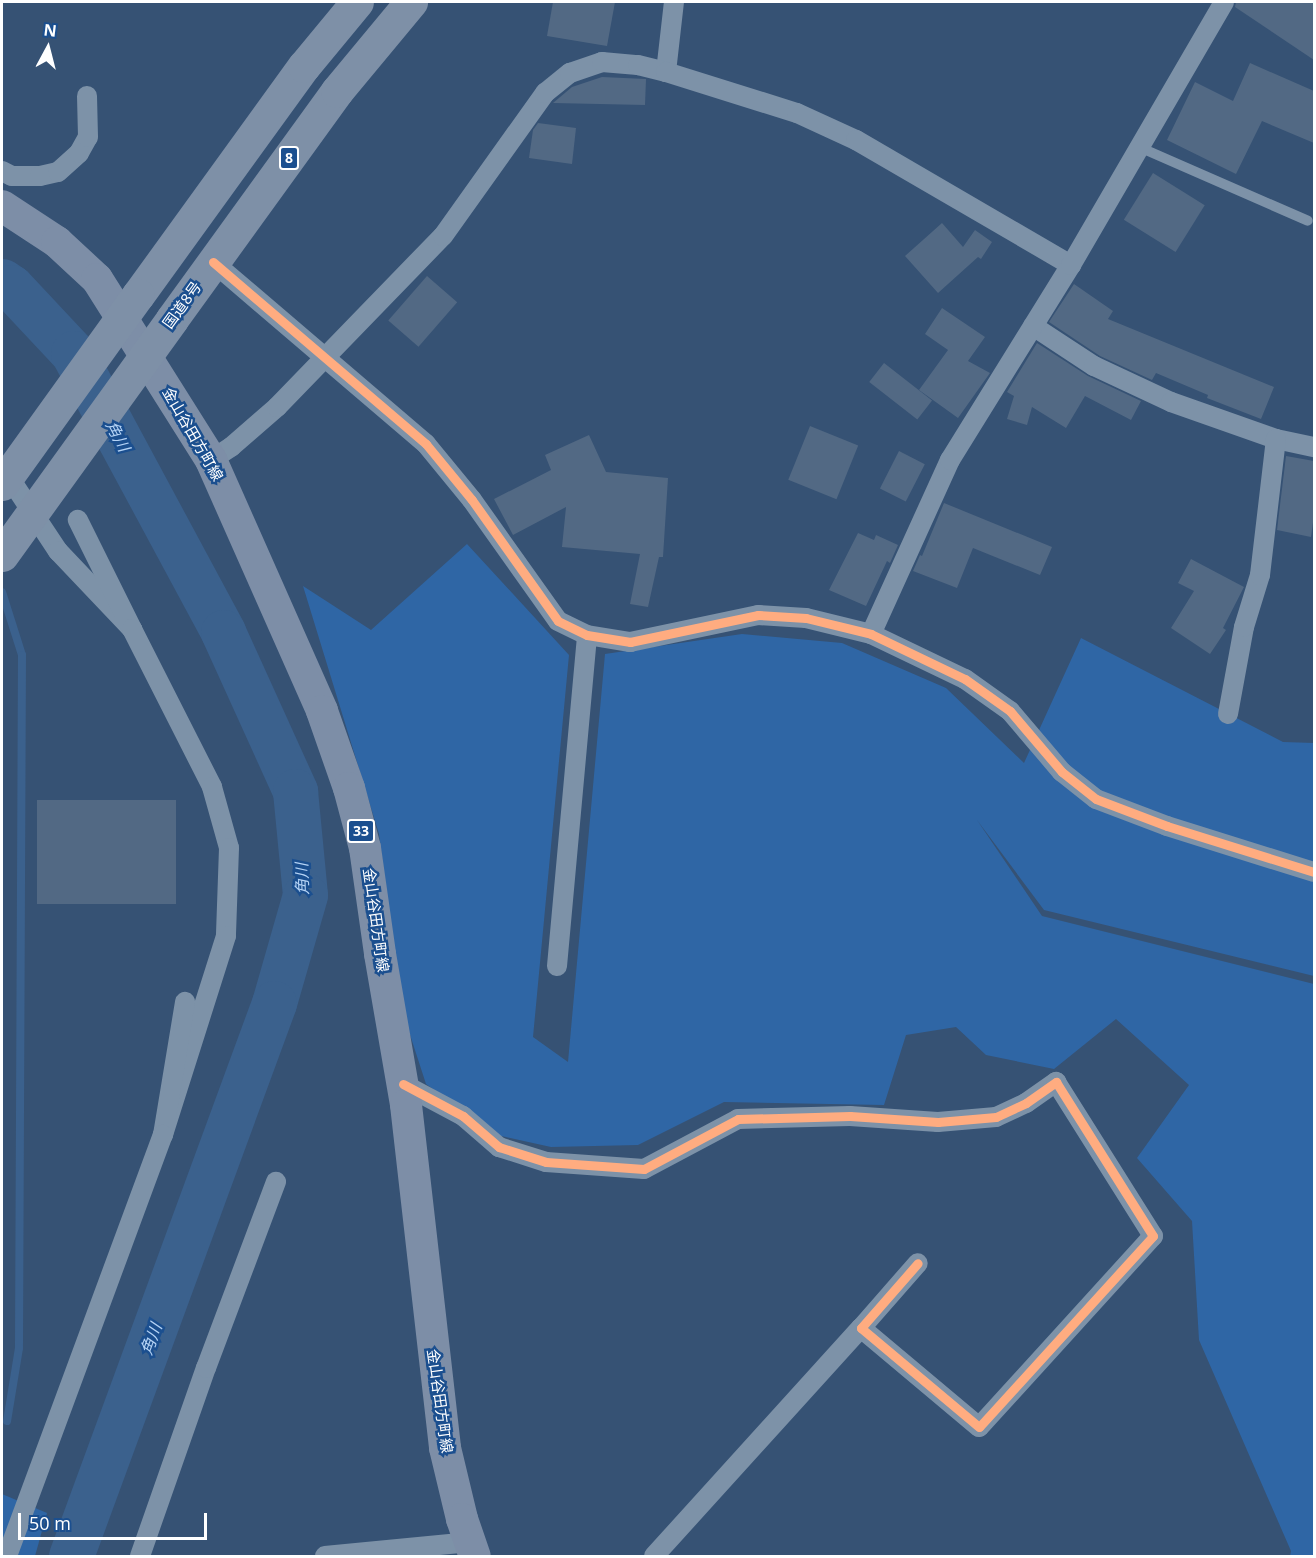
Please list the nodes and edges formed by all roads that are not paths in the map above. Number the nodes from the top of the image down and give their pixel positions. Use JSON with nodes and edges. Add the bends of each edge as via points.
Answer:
{"nodes":[{"id":1,"x":357,"y":2,"type":"edge"},
{"id":2,"x":411,"y":2,"type":"edge"},
{"id":3,"x":674,"y":2,"type":"edge"},
{"id":4,"x":1218,"y":4,"type":"edge"},
{"id":5,"x":666,"y":72,"type":"junction"},
{"id":6,"x":87,"y":96,"type":"dead end"},
{"id":7,"x":1139,"y":147,"type":"junction"},
{"id":8,"x":2,"y":171,"type":"edge"},
{"id":9,"x":2,"y":206,"type":"edge"},
{"id":10,"x":1308,"y":221,"type":"dead end"},
{"id":11,"x":213,"y":262,"type":"junction"},
{"id":12,"x":1071,"y":265,"type":"junction"},
{"id":13,"x":1033,"y":326,"type":"junction"},
{"id":14,"x":323,"y":358,"type":"junction"},
{"id":15,"x":1276,"y":439,"type":"junction"},
{"id":16,"x":1314,"y":447,"type":"edge"},
{"id":17,"x":211,"y":460,"type":"junction"},
{"id":18,"x":2,"y":466,"type":"edge"},
{"id":19,"x":2,"y":484,"type":"edge"},
{"id":20,"x":78,"y":520,"type":"dead end"},
{"id":21,"x":2,"y":555,"type":"edge"},
{"id":22,"x":132,"y":629,"type":"junction"},
{"id":23,"x":872,"y":634,"type":"junction"},
{"id":24,"x":587,"y":635,"type":"junction"},
{"id":25,"x":1228,"y":714,"type":"dead end"},
{"id":26,"x":1314,"y":872,"type":"edge"},
{"id":27,"x":557,"y":966,"type":"dead end"},
{"id":28,"x":185,"y":1002,"type":"dead end"},
{"id":29,"x":403,"y":1084,"type":"junction"},
{"id":30,"x":163,"y":1135,"type":"junction"},
{"id":31,"x":276,"y":1182,"type":"dead end"},
{"id":32,"x":918,"y":1263,"type":"dead end"},
{"id":33,"x":861,"y":1328,"type":"junction"},
{"id":34,"x":472,"y":1549,"type":"edge"},
{"id":35,"x":7,"y":1557,"type":"edge"},
{"id":36,"x":140,"y":1557,"type":"edge"},
{"id":37,"x":325,"y":1557,"type":"edge"},
{"id":38,"x":654,"y":1557,"type":"edge"}],
"edges":[{"from":1,"to":19,"type":"highway","bridge":true,"via":[[304,66]]},
{"from":2,"to":11,"type":"highway","name":"国道8号","number":"8","via":[[337,91]]},
{"from":3,"to":5,"type":"street"},
{"from":4,"to":7,"type":"street"},
{"from":5,"to":12,"type":"street","via":[[797,114],[856,140]]},
{"from":5,"to":14,"type":"street","via":[[602,62],[570,73],[545,93],[443,236]]},
{"from":6,"to":8,"type":"street","via":[[88,137],[79,153],[58,172],[40,177],[12,176]]},
{"from":7,"to":10,"type":"lane"},
{"from":7,"to":12,"type":"street"},
{"from":9,"to":17,"type":"main road","name":"金山谷田方町線","number":"33","via":[[57,242],[97,279]]},
{"from":11,"to":14,"type":"street"},
{"from":11,"to":21,"type":"highway","name":"国道8号","number":"8","bridge":true},
{"from":12,"to":13,"type":"street"},
{"from":13,"to":15,"type":"street","via":[[1094,366],[1171,402]]},
{"from":13,"to":23,"type":"street","via":[[950,460]]},
{"from":14,"to":17,"type":"street","via":[[277,407]]},
{"from":14,"to":24,"type":"street","via":[[426,444],[472,500],[558,621]]},
{"from":15,"to":16,"type":"street"},
{"from":15,"to":25,"type":"street","via":[[1260,575],[1244,627]]},
{"from":17,"to":29,"type":"main road","name":"金山谷田方町線","number":"33","via":[[322,711],[350,788],[365,848]]},
{"from":18,"to":22,"type":"street","via":[[58,551]]},
{"from":20,"to":22,"type":"street"},
{"from":22,"to":30,"type":"street","via":[[212,788],[229,848],[226,936]]},
{"from":23,"to":24,"type":"street","via":[[806,618],[759,615],[630,642]]},
{"from":23,"to":26,"type":"street","via":[[965,679],[1011,711],[1062,772],[1096,799],[1167,826]]},
{"from":24,"to":27,"type":"street"},
{"from":28,"to":30,"type":"street"},
{"from":29,"to":33,"type":"street","via":[[463,1116],[499,1147],[546,1162],[644,1169],[738,1119],[850,1116],[938,1122],[996,1116],[1026,1103],[1056,1082],[1153,1236],[979,1427]]},
{"from":29,"to":34,"type":"main road","name":"金山谷田方町線","number":"33","via":[[445,1448]]},
{"from":30,"to":35,"type":"street"},
{"from":31,"to":36,"type":"street"},
{"from":32,"to":33,"type":"street"},
{"from":33,"to":38,"type":"street"},
{"from":34,"to":37,"type":"street"}]}
